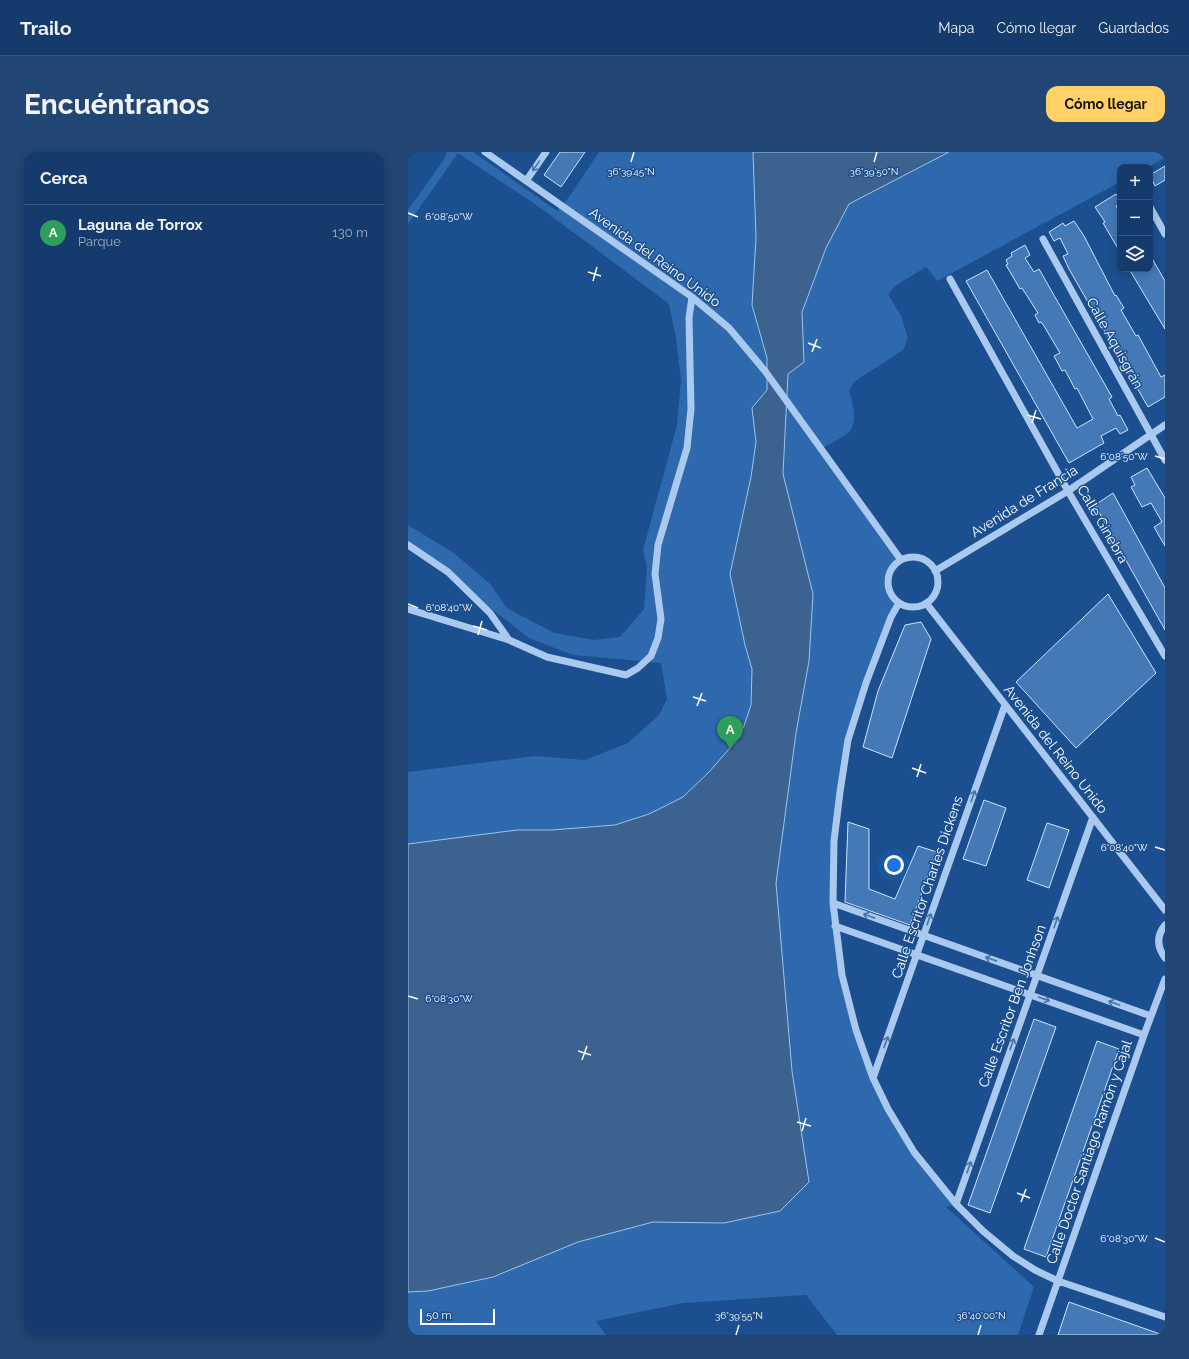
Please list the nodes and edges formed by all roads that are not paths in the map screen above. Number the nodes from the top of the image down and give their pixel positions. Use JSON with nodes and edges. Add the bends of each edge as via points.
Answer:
{"nodes":[{"id":1,"x":485,"y":152,"type":"edge"},
{"id":2,"x":546,"y":152,"type":"edge"},
{"id":3,"x":526,"y":181,"type":"junction"},
{"id":4,"x":1153,"y":212,"type":"edge"},
{"id":5,"x":1165,"y":234,"type":"edge"},
{"id":6,"x":1043,"y":239,"type":"dead end"},
{"id":7,"x":950,"y":279,"type":"dead end"},
{"id":8,"x":692,"y":297,"type":"junction"},
{"id":9,"x":1165,"y":425,"type":"edge"},
{"id":10,"x":1151,"y":435,"type":"junction"},
{"id":11,"x":1165,"y":460,"type":"edge"},
{"id":12,"x":1068,"y":491,"type":"junction"},
{"id":13,"x":408,"y":545,"type":"edge"},
{"id":14,"x":901,"y":560,"type":"junction"},
{"id":15,"x":935,"y":571,"type":"junction"},
{"id":16,"x":899,"y":603,"type":"junction"},
{"id":17,"x":926,"y":603,"type":"junction"},
{"id":18,"x":408,"y":609,"type":"edge"},
{"id":19,"x":509,"y":640,"type":"junction"},
{"id":20,"x":1165,"y":656,"type":"edge"},
{"id":21,"x":1005,"y":705,"type":"junction"},
{"id":22,"x":1092,"y":817,"type":"junction"},
{"id":23,"x":833,"y":903,"type":"junction"},
{"id":24,"x":1165,"y":910,"type":"edge"},
{"id":25,"x":1165,"y":925,"type":"edge"},
{"id":26,"x":835,"y":926,"type":"junction"},
{"id":27,"x":924,"y":935,"type":"junction"},
{"id":28,"x":917,"y":954,"type":"junction"},
{"id":29,"x":1165,"y":958,"type":"edge"},
{"id":30,"x":1037,"y":975,"type":"junction"},
{"id":31,"x":1165,"y":979,"type":"edge"},
{"id":32,"x":1030,"y":994,"type":"junction"},
{"id":33,"x":1151,"y":1016,"type":"junction"},
{"id":34,"x":1144,"y":1035,"type":"junction"},
{"id":35,"x":873,"y":1078,"type":"junction"},
{"id":36,"x":956,"y":1204,"type":"junction"},
{"id":37,"x":1058,"y":1281,"type":"junction"},
{"id":38,"x":1165,"y":1317,"type":"edge"},
{"id":39,"x":1039,"y":1335,"type":"edge"}],
"edges":[{"from":1,"to":3,"type":"street","name":"Avenida del Reino Unido"},
{"from":2,"to":3,"type":"street","one_way":true},
{"from":3,"to":8,"type":"street","name":"Avenida del Reino Unido"},
{"from":4,"to":5,"type":"street"},
{"from":6,"to":10,"type":"street","name":"Calle Aquisgrán"},
{"from":7,"to":12,"type":"street","name":"Calle Ginebra"},
{"from":8,"to":14,"type":"street","name":"Avenida del Reino Unido","via":[[729,328],[765,371]]},
{"from":8,"to":19,"type":"street","via":[[689,318],[691,410],[687,448],[658,545],[655,574],[661,619],[658,638],[651,656],[626,675],[547,657]]},
{"from":9,"to":10,"type":"street","name":"Avenida de Francia"},
{"from":10,"to":11,"type":"street","name":"Calle Aquisgrán"},
{"from":10,"to":12,"type":"street","name":"Avenida de Francia"},
{"from":12,"to":15,"type":"street","name":"Avenida de Francia"},
{"from":12,"to":20,"type":"street","name":"Calle Ginebra"},
{"from":13,"to":19,"type":"street","via":[[448,572],[490,613]]},
{"from":14,"to":15,"type":"street","via":[[916,557],[930,564]]},
{"from":14,"to":16,"type":"street","via":[[894,566],[888,581],[889,590]]},
{"from":15,"to":17,"type":"street","via":[[938,585],[932,598]]},
{"from":16,"to":17,"type":"street","via":[[912,607]]},
{"from":16,"to":23,"type":"street","via":[[891,617],[866,683],[848,740],[834,841]]},
{"from":17,"to":21,"type":"street","name":"Avenida del Reino Unido"},
{"from":18,"to":19,"type":"street"},
{"from":21,"to":22,"type":"street","name":"Avenida del Reino Unido"},
{"from":27,"to":21,"type":"street","name":"Calle Escritor Charles Dickens","one_way":true},
{"from":22,"to":24,"type":"street","name":"Avenida del Reino Unido"},
{"from":30,"to":22,"type":"street","name":"Calle Escritor Ben Jonhson","one_way":true},
{"from":23,"to":26,"type":"street"},
{"from":27,"to":23,"type":"street","one_way":true},
{"from":25,"to":29,"type":"street","via":[[1161,930],[1158,944]]},
{"from":26,"to":28,"type":"street"},
{"from":26,"to":35,"type":"street","via":[[842,975],[856,1030]]},
{"from":27,"to":28,"type":"street","name":"Calle Escritor Charles Dickens"},
{"from":30,"to":27,"type":"street","one_way":true},
{"from":28,"to":32,"type":"street"},
{"from":35,"to":28,"type":"street","name":"Calle Escritor Charles Dickens","one_way":true},
{"from":30,"to":32,"type":"street","name":"Calle Escritor Ben Jonhson"},
{"from":33,"to":30,"type":"street","one_way":true},
{"from":31,"to":33,"type":"street","name":"Calle Doctor Santiago Ramón y Cajal"},
{"from":32,"to":34,"type":"street","one_way":true},
{"from":36,"to":32,"type":"street","name":"Calle Escritor Ben Jonhson","one_way":true},
{"from":33,"to":34,"type":"street","name":"Calle Doctor Santiago Ramón y Cajal"},
{"from":34,"to":37,"type":"street","name":"Calle Doctor Santiago Ramón y Cajal"},
{"from":35,"to":36,"type":"street","via":[[914,1152]]},
{"from":36,"to":37,"type":"street","via":[[1013,1256]]},
{"from":37,"to":38,"type":"street"},
{"from":37,"to":39,"type":"street","name":"Calle Doctor Santiago Ramón y Cajal"}]}
